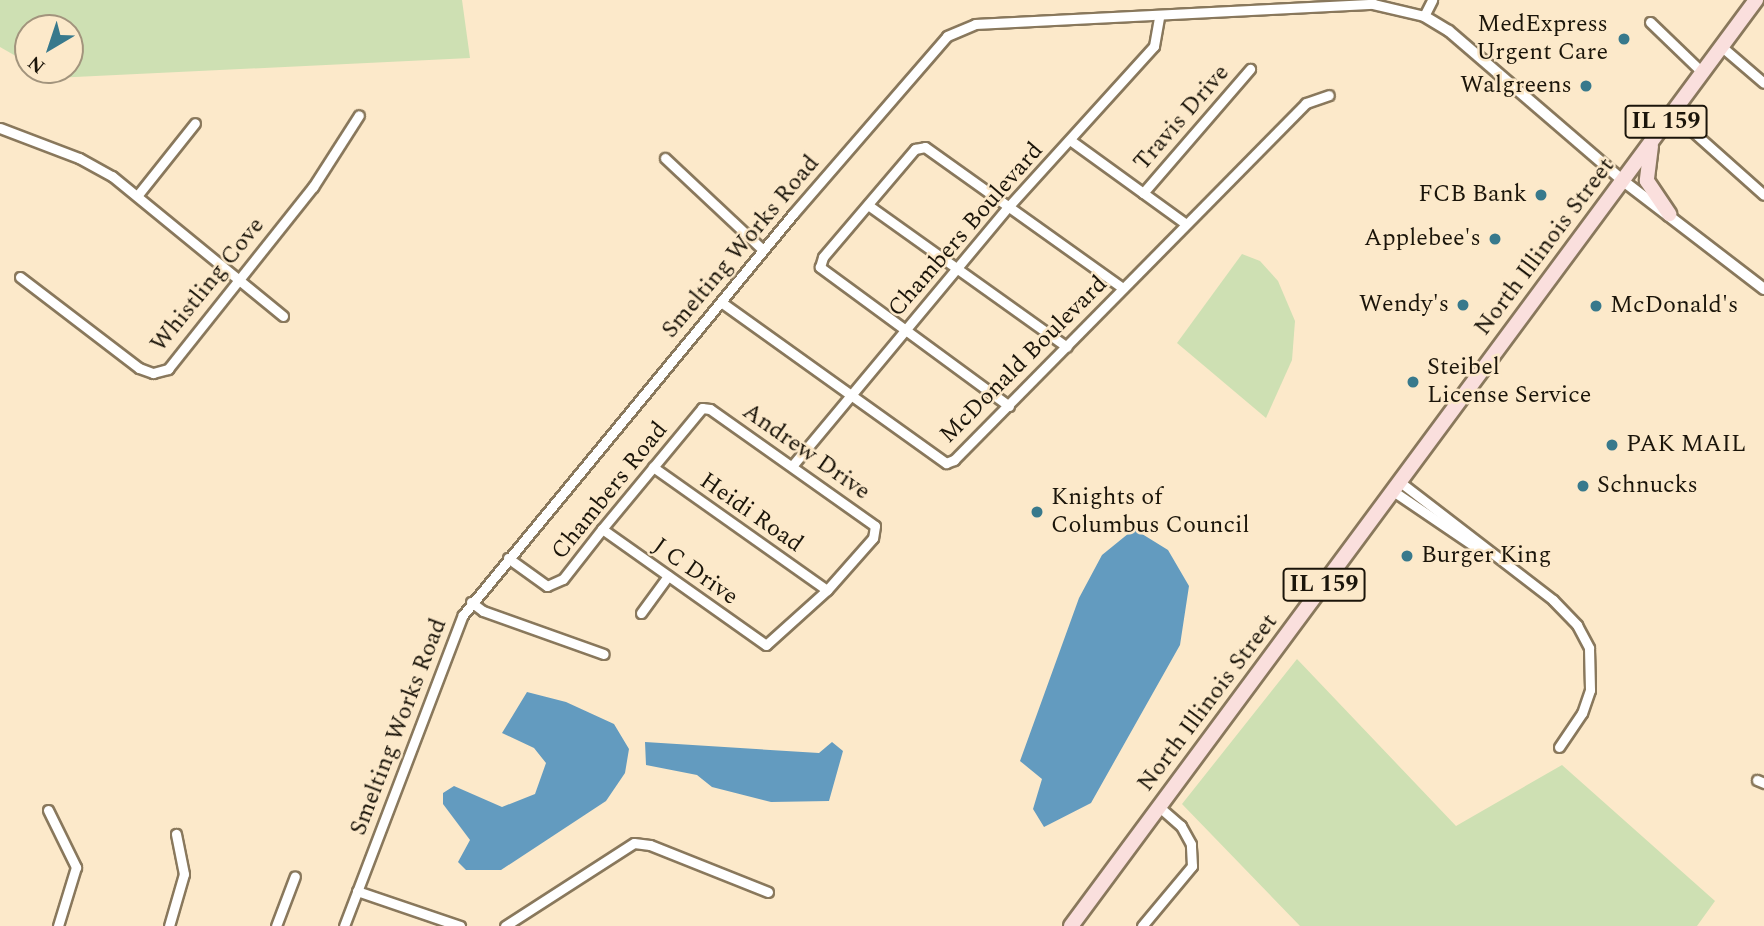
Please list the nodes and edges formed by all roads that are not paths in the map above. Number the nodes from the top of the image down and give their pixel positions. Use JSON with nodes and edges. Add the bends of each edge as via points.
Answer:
{"nodes":[{"id":1,"x":1432,"y":0,"type":"edge"},
{"id":2,"x":1756,"y":0,"type":"edge"},
{"id":3,"x":1322,"y":4,"type":"edge"},
{"id":4,"x":1424,"y":16,"type":"junction"},
{"id":5,"x":1158,"y":17,"type":"junction"},
{"id":6,"x":1650,"y":22,"type":"dead end"},
{"id":7,"x":1722,"y":47,"type":"junction"},
{"id":8,"x":1250,"y":69,"type":"dead end"},
{"id":9,"x":1702,"y":72,"type":"junction"},
{"id":10,"x":1764,"y":83,"type":"edge"},
{"id":11,"x":1329,"y":96,"type":"dead end"},
{"id":12,"x":1672,"y":113,"type":"junction"},
{"id":13,"x":359,"y":115,"type":"dead end"},
{"id":14,"x":195,"y":124,"type":"dead end"},
{"id":15,"x":0,"y":128,"type":"edge"},
{"id":16,"x":1654,"y":137,"type":"junction"},
{"id":17,"x":1070,"y":140,"type":"junction"},
{"id":18,"x":665,"y":158,"type":"dead end"},
{"id":19,"x":1622,"y":180,"type":"junction"},
{"id":20,"x":1143,"y":193,"type":"junction"},
{"id":21,"x":1764,"y":195,"type":"edge"},
{"id":22,"x":137,"y":197,"type":"junction"},
{"id":23,"x":869,"y":205,"type":"junction"},
{"id":24,"x":1009,"y":206,"type":"junction"},
{"id":25,"x":1669,"y":214,"type":"junction"},
{"id":26,"x":1185,"y":224,"type":"junction"},
{"id":27,"x":763,"y":250,"type":"junction"},
{"id":28,"x":956,"y":269,"type":"junction"},
{"id":29,"x":20,"y":277,"type":"dead end"},
{"id":30,"x":240,"y":281,"type":"junction"},
{"id":31,"x":1123,"y":288,"type":"junction"},
{"id":32,"x":1764,"y":289,"type":"edge"},
{"id":33,"x":721,"y":302,"type":"junction"},
{"id":34,"x":283,"y":316,"type":"dead end"},
{"id":35,"x":904,"y":331,"type":"junction"},
{"id":36,"x":1067,"y":347,"type":"junction"},
{"id":37,"x":851,"y":395,"type":"junction"},
{"id":38,"x":1009,"y":406,"type":"junction"},
{"id":39,"x":702,"y":408,"type":"joint"},
{"id":40,"x":792,"y":466,"type":"junction"},
{"id":41,"x":653,"y":467,"type":"junction"},
{"id":42,"x":1396,"y":486,"type":"junction"},
{"id":43,"x":602,"y":530,"type":"junction"},
{"id":44,"x":508,"y":558,"type":"junction"},
{"id":45,"x":668,"y":576,"type":"junction"},
{"id":46,"x":828,"y":590,"type":"junction"},
{"id":47,"x":471,"y":602,"type":"junction"},
{"id":48,"x":640,"y":613,"type":"dead end"},
{"id":49,"x":604,"y":654,"type":"dead end"},
{"id":50,"x":1559,"y":747,"type":"dead end"},
{"id":51,"x":1159,"y":807,"type":"junction"},
{"id":52,"x":48,"y":810,"type":"dead end"},
{"id":53,"x":176,"y":834,"type":"dead end"},
{"id":54,"x":295,"y":877,"type":"dead end"},
{"id":55,"x":357,"y":891,"type":"junction"},
{"id":56,"x":768,"y":892,"type":"dead end"},
{"id":57,"x":427,"y":922,"type":"edge"},
{"id":58,"x":511,"y":924,"type":"edge"},
{"id":59,"x":58,"y":926,"type":"edge"},
{"id":60,"x":169,"y":926,"type":"edge"},
{"id":61,"x":276,"y":926,"type":"edge"},
{"id":62,"x":344,"y":926,"type":"edge"},
{"id":63,"x":460,"y":926,"type":"edge"},
{"id":64,"x":1071,"y":926,"type":"edge"},
{"id":65,"x":1142,"y":926,"type":"edge"}],
"edges":[{"from":1,"to":4,"type":"street"},
{"from":2,"to":7,"type":"main road","name":"North Illinois Street","number":"IL 159"},
{"from":3,"to":4,"type":"street","name":"Smelting Works Road","via":[[1373,4]]},
{"from":3,"to":5,"type":"street","name":"Smelting Works Road"},
{"from":4,"to":19,"type":"street","via":[[1448,31]]},
{"from":5,"to":17,"type":"street","name":"Chambers Boulevard","via":[[1154,46]]},
{"from":5,"to":27,"type":"street","name":"Smelting Works Road","via":[[975,24],[958,29],[925,57]]},
{"from":6,"to":9,"type":"street"},
{"from":7,"to":9,"type":"main road","name":"North Illinois Street","number":"IL 159"},
{"from":7,"to":10,"type":"street"},
{"from":8,"to":20,"type":"street","name":"Travis Drive"},
{"from":9,"to":12,"type":"main road","name":"North Illinois Street","number":"IL 159"},
{"from":11,"to":26,"type":"street","name":"McDonald Boulevard","via":[[1306,103]]},
{"from":12,"to":16,"type":"main road","name":"North Illinois Street","number":"IL 159"},
{"from":12,"to":21,"type":"street"},
{"from":13,"to":30,"type":"street","name":"Whistling Cove","via":[[341,148]]},
{"from":14,"to":22,"type":"street"},
{"from":15,"to":22,"type":"street","via":[[79,158]]},
{"from":16,"to":19,"type":"main road","name":"North Illinois Street","number":"IL 159"},
{"from":16,"to":25,"type":"main road","via":[[1647,181]]},
{"from":17,"to":20,"type":"street"},
{"from":17,"to":24,"type":"street","name":"Chambers Boulevard"},
{"from":18,"to":27,"type":"street"},
{"from":19,"to":25,"type":"street"},
{"from":19,"to":42,"type":"main road","name":"North Illinois Street","number":"IL 159"},
{"from":20,"to":26,"type":"street"},
{"from":22,"to":30,"type":"street"},
{"from":23,"to":24,"type":"street","via":[[915,149],[925,147]]},
{"from":23,"to":28,"type":"street"},
{"from":23,"to":35,"type":"street","via":[[823,257],[820,267]]},
{"from":24,"to":28,"type":"street","name":"Chambers Boulevard"},
{"from":24,"to":31,"type":"street"},
{"from":25,"to":32,"type":"street"},
{"from":26,"to":31,"type":"street","name":"McDonald Boulevard"},
{"from":27,"to":33,"type":"street","name":"Smelting Works Road"},
{"from":28,"to":35,"type":"street","name":"Chambers Boulevard"},
{"from":28,"to":36,"type":"street"},
{"from":29,"to":30,"type":"street","name":"Whistling Cove","via":[[139,368],[153,373],[168,369]]},
{"from":30,"to":34,"type":"street"},
{"from":31,"to":36,"type":"street","name":"McDonald Boulevard"},
{"from":33,"to":37,"type":"street","name":"McDonald Boulevard"},
{"from":33,"to":44,"type":"street","name":"Smelting Works Road"},
{"from":35,"to":37,"type":"street","name":"Chambers Boulevard"},
{"from":35,"to":38,"type":"street"},
{"from":36,"to":38,"type":"street","name":"McDonald Boulevard"},
{"from":37,"to":38,"type":"street","name":"McDonald Boulevard","via":[[946,463]]},
{"from":37,"to":40,"type":"street","name":"Chambers Boulevard"},
{"from":39,"to":40,"type":"street","name":"Andrew Drive","via":[[710,408]]},
{"from":39,"to":41,"type":"street","name":"Chambers Road"},
{"from":40,"to":46,"type":"street","name":"Andrew Drive","via":[[871,521],[873,537]]},
{"from":41,"to":43,"type":"street","name":"Chambers Road"},
{"from":41,"to":46,"type":"street","name":"Heidi Road"},
{"from":42,"to":50,"type":"street","via":[[1566,612],[1589,648],[1588,699]]},
{"from":42,"to":51,"type":"main road","name":"North Illinois Street","number":"IL 159"},
{"from":43,"to":44,"type":"street","name":"Chambers Road","via":[[555,584],[540,583]]},
{"from":43,"to":45,"type":"street","name":"J C Drive"},
{"from":44,"to":47,"type":"street","name":"Smelting Works Road"},
{"from":45,"to":46,"type":"street","name":"J C Drive","via":[[766,645]]},
{"from":45,"to":48,"type":"street"},
{"from":47,"to":49,"type":"street","via":[[483,611]]},
{"from":47,"to":55,"type":"street","name":"Smelting Works Road","via":[[450,641]]},
{"from":51,"to":64,"type":"main road","name":"North Illinois Street","number":"IL 159"},
{"from":51,"to":65,"type":"street","via":[[1181,827],[1191,844],[1192,866]]},
{"from":52,"to":59,"type":"street","via":[[76,867]]},
{"from":53,"to":60,"type":"street","via":[[184,874]]},
{"from":54,"to":61,"type":"street"},
{"from":55,"to":57,"type":"street"},
{"from":55,"to":62,"type":"street","name":"Smelting Works Road"},
{"from":56,"to":58,"type":"street","via":[[650,845],[634,843]]},
{"from":57,"to":63,"type":"street"}]}
